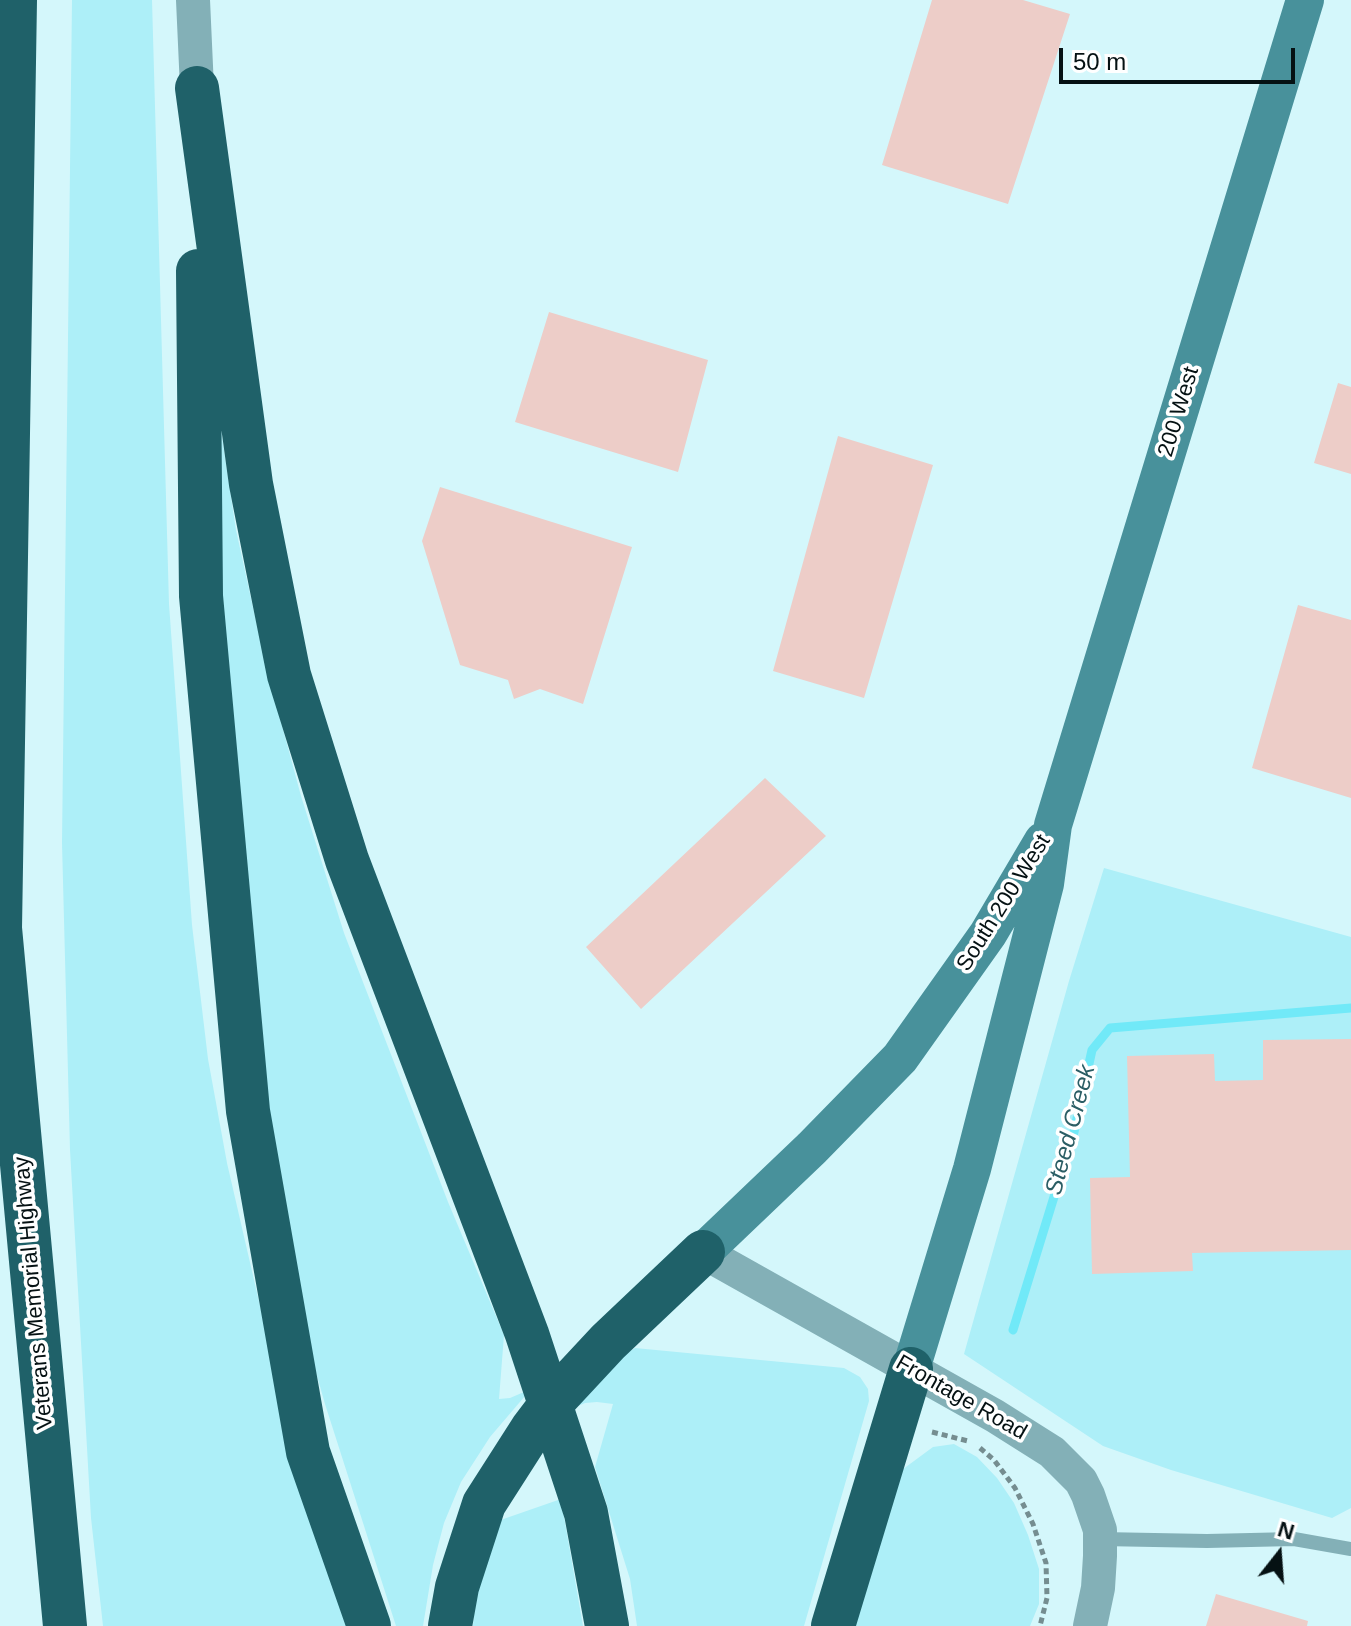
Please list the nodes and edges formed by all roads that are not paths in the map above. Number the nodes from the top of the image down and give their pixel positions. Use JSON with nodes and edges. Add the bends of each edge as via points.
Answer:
{"nodes":[{"id":1,"x":15,"y":0,"type":"edge"},
{"id":2,"x":193,"y":0,"type":"edge"},
{"id":3,"x":1305,"y":0,"type":"edge"},
{"id":4,"x":197,"y":88,"type":"junction"},
{"id":5,"x":1053,"y":825,"type":"junction"},
{"id":6,"x":703,"y":1252,"type":"junction"},
{"id":7,"x":911,"y":1369,"type":"junction"},
{"id":8,"x":1101,"y":1539,"type":"junction"},
{"id":9,"x":1351,"y":1549,"type":"edge"},
{"id":10,"x":65,"y":1626,"type":"edge"},
{"id":11,"x":369,"y":1626,"type":"edge"},
{"id":12,"x":450,"y":1626,"type":"edge"},
{"id":13,"x":607,"y":1626,"type":"edge"},
{"id":14,"x":833,"y":1626,"type":"edge"},
{"id":15,"x":1090,"y":1626,"type":"edge"}],
"edges":[{"from":1,"to":10,"type":"highway","name":"Veterans Memorial Highway","via":[[0,928]]},
{"from":2,"to":4,"type":"street"},
{"from":3,"to":5,"type":"main road","name":"200 West"},
{"from":4,"to":11,"type":"highway","via":[[201,596],[248,1111],[308,1452]]},
{"from":4,"to":13,"type":"highway","via":[[251,484],[289,675],[347,860],[527,1334],[586,1513]]},
{"from":5,"to":6,"type":"main road","name":"South 200 West","via":[[988,934],[900,1058]]},
{"from":5,"to":7,"type":"main road","name":"South 200 West","via":[[1045,884],[972,1169]]},
{"from":6,"to":7,"type":"street","name":"Frontage Road"},
{"from":6,"to":12,"type":"highway","via":[[608,1342],[532,1429],[484,1504]]},
{"from":7,"to":8,"type":"street","name":"Frontage Road","via":[[1052,1452],[1088,1495]]},
{"from":7,"to":14,"type":"highway"},
{"from":8,"to":9,"type":"lane","via":[[1294,1539]]},
{"from":8,"to":15,"type":"street","name":"Frontage Road"}]}
